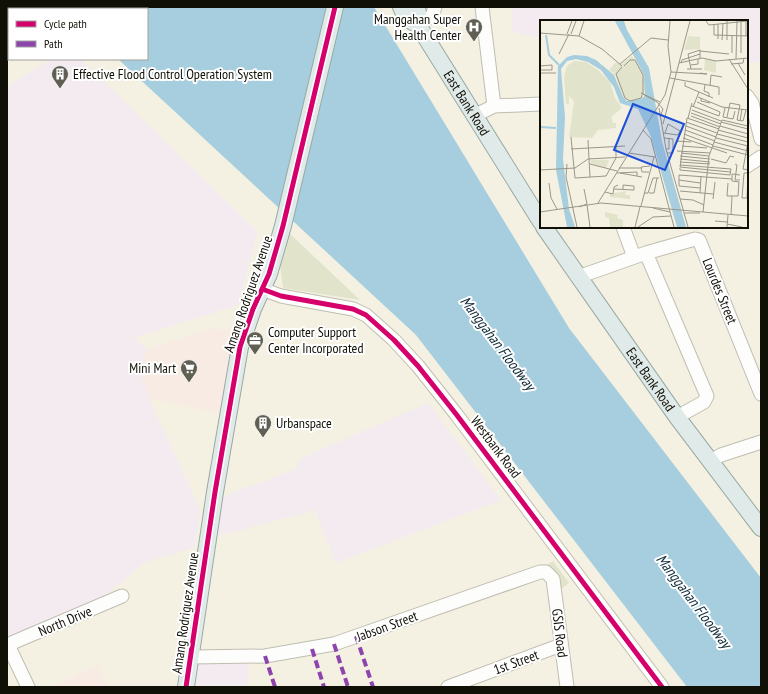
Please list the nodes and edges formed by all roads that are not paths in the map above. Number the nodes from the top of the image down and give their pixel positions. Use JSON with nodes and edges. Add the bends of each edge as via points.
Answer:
{"nodes":[{"id":1,"x":335,"y":7,"type":"edge"},
{"id":2,"x":401,"y":7,"type":"edge"},
{"id":3,"x":416,"y":7,"type":"edge"},
{"id":4,"x":435,"y":7,"type":"edge"},
{"id":5,"x":482,"y":7,"type":"edge"},
{"id":6,"x":418,"y":25,"type":"junction"},
{"id":7,"x":748,"y":98,"type":"edge"},
{"id":8,"x":540,"y":104,"type":"edge"},
{"id":9,"x":494,"y":106,"type":"junction"},
{"id":10,"x":474,"y":116,"type":"junction"},
{"id":11,"x":761,"y":139,"type":"edge"},
{"id":12,"x":761,"y":157,"type":"edge"},
{"id":13,"x":748,"y":165,"type":"edge"},
{"id":14,"x":540,"y":220,"type":"edge"},
{"id":15,"x":545,"y":228,"type":"edge"},
{"id":16,"x":624,"y":228,"type":"edge"},
{"id":17,"x":640,"y":255,"type":"junction"},
{"id":18,"x":578,"y":277,"type":"junction"},
{"id":19,"x":262,"y":289,"type":"junction"},
{"id":20,"x":761,"y":394,"type":"edge"},
{"id":21,"x":677,"y":417,"type":"junction"},
{"id":22,"x":761,"y":442,"type":"edge"},
{"id":23,"x":710,"y":461,"type":"junction"},
{"id":24,"x":761,"y":528,"type":"edge"},
{"id":25,"x":571,"y":566,"type":"junction"},
{"id":26,"x":553,"y":579,"type":"junction"},
{"id":27,"x":122,"y":596,"type":"dead end"},
{"id":28,"x":8,"y":645,"type":"edge"},
{"id":29,"x":561,"y":645,"type":"junction"},
{"id":30,"x":191,"y":657,"type":"junction"},
{"id":31,"x":28,"y":687,"type":"edge"},
{"id":32,"x":186,"y":687,"type":"edge"},
{"id":33,"x":448,"y":687,"type":"edge"},
{"id":34,"x":566,"y":687,"type":"edge"},
{"id":35,"x":662,"y":687,"type":"edge"}],
"edges":[{"from":1,"to":19,"type":"main road","name":"Amang Rodriguez Avenue","via":[[285,221]]},
{"from":2,"to":6,"type":"main road","name":"East Bank Road","via":[[406,18]]},
{"from":3,"to":6,"type":"main road","name":"East Bank Road"},
{"from":4,"to":6,"type":"street","via":[[432,16]]},
{"from":5,"to":9,"type":"street"},
{"from":6,"to":10,"type":"main road","name":"East Bank Road"},
{"from":7,"to":11,"type":"street"},
{"from":8,"to":9,"type":"street"},
{"from":9,"to":10,"type":"street"},
{"from":10,"to":14,"type":"main road","name":"East Bank Road"},
{"from":12,"to":13,"type":"street"},
{"from":15,"to":18,"type":"main road","name":"East Bank Road"},
{"from":16,"to":17,"type":"street"},
{"from":17,"to":18,"type":"street","name":"Lourdes Street"},
{"from":17,"to":20,"type":"street","name":"Lourdes Street","via":[[695,239],[701,242]]},
{"from":17,"to":21,"type":"street","via":[[706,396],[704,402]]},
{"from":18,"to":21,"type":"main road","name":"East Bank Road"},
{"from":19,"to":25,"type":"street","name":"Westbank Road","via":[[282,296],[353,308],[394,340],[418,366]]},
{"from":19,"to":30,"type":"main road","name":"Amang Rodriguez Avenue","via":[[240,347],[233,381]]},
{"from":21,"to":23,"type":"main road","name":"East Bank Road"},
{"from":22,"to":23,"type":"street","via":[[721,454]]},
{"from":23,"to":24,"type":"main road","name":"East Bank Road"},
{"from":25,"to":26,"type":"street"},
{"from":25,"to":35,"type":"street","name":"Westbank Road"},
{"from":26,"to":29,"type":"street","name":"GSIS Road"},
{"from":26,"to":30,"type":"street","name":"Jabson Street","via":[[546,572],[540,572],[350,640],[312,649],[265,656]]},
{"from":27,"to":28,"type":"street","name":"North Drive"},
{"from":28,"to":31,"type":"street"},
{"from":29,"to":33,"type":"street","name":"1st Street"},
{"from":29,"to":34,"type":"street","name":"GSIS Road"},
{"from":30,"to":32,"type":"main road","name":"Amang Rodriguez Avenue"}]}
